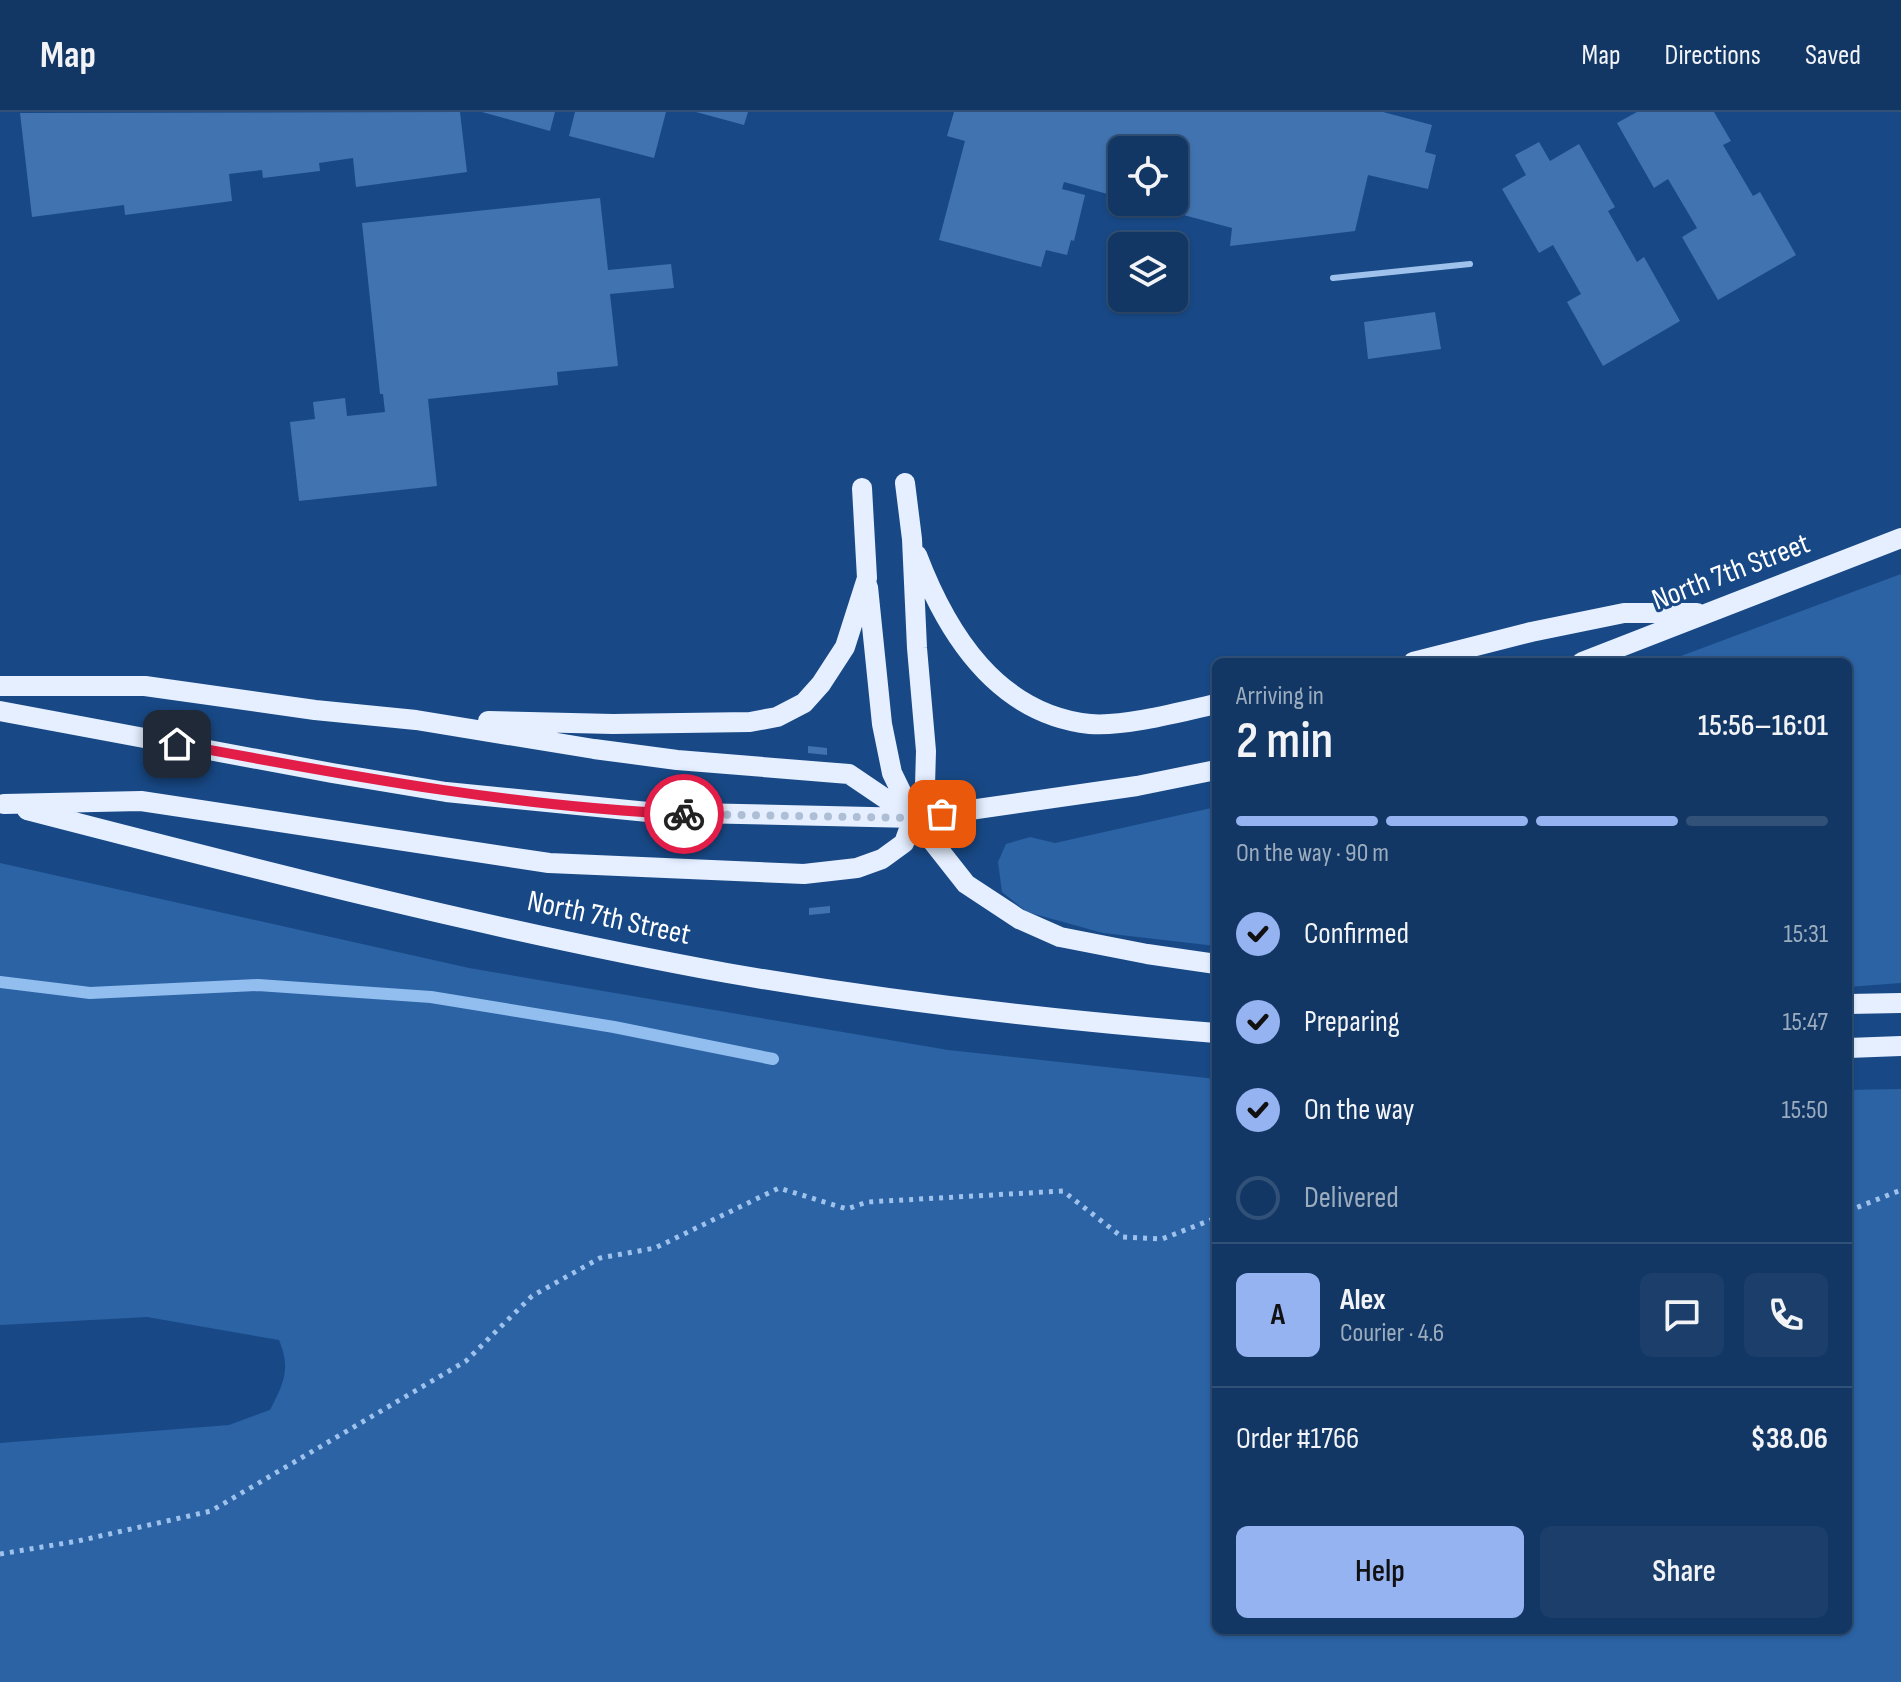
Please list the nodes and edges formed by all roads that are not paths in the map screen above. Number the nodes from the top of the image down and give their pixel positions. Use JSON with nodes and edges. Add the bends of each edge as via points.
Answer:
{"nodes":[{"id":1,"x":1470,"y":264,"type":"dead end"},
{"id":2,"x":1333,"y":278,"type":"dead end"},
{"id":3,"x":905,"y":483,"type":"dead end"},
{"id":4,"x":862,"y":488,"type":"dead end"},
{"id":5,"x":1901,"y":538,"type":"edge"},
{"id":6,"x":912,"y":539,"type":"junction"},
{"id":7,"x":867,"y":578,"type":"junction"},
{"id":8,"x":1709,"y":613,"type":"junction"},
{"id":9,"x":1429,"y":658,"type":"edge"},
{"id":10,"x":1592,"y":658,"type":"edge"},
{"id":11,"x":0,"y":686,"type":"edge"},
{"id":12,"x":1212,"y":705,"type":"edge"},
{"id":13,"x":0,"y":711,"type":"edge"},
{"id":14,"x":416,"y":720,"type":"junction"},
{"id":15,"x":1212,"y":771,"type":"edge"},
{"id":16,"x":2,"y":804,"type":"edge"},
{"id":17,"x":914,"y":818,"type":"junction"},
{"id":18,"x":1212,"y":963,"type":"edge"},
{"id":19,"x":1901,"y":1003,"type":"edge"},
{"id":20,"x":1852,"y":1004,"type":"edge"},
{"id":21,"x":1212,"y":1033,"type":"edge"},
{"id":22,"x":1901,"y":1046,"type":"edge"},
{"id":23,"x":1852,"y":1048,"type":"edge"}],
"edges":[{"from":1,"to":2,"type":"lane"},
{"from":3,"to":6,"type":"main road"},
{"from":4,"to":7,"type":"main road"},
{"from":5,"to":8,"type":"main road","name":"North 7th Street"},
{"from":6,"to":12,"type":"main road","via":[[930,589],[972,659],[1004,690],[1056,718],[1092,724]]},
{"from":6,"to":17,"type":"main road","via":[[926,751],[925,785]]},
{"from":7,"to":14,"type":"main road","via":[[845,647],[804,703],[777,717],[613,724]]},
{"from":7,"to":17,"type":"main road","via":[[882,724],[892,773]]},
{"from":8,"to":9,"type":"main road","via":[[1624,613]]},
{"from":8,"to":10,"type":"main road","name":"North 7th Street"},
{"from":11,"to":14,"type":"main road","via":[[145,686]]},
{"from":13,"to":17,"type":"main road","via":[[332,773],[540,803],[696,814]]},
{"from":14,"to":17,"type":"main road","via":[[608,751],[849,774]]},
{"from":15,"to":17,"type":"main road"},
{"from":16,"to":17,"type":"main road","via":[[141,801],[549,863],[804,874],[857,868],[882,859],[904,843]]},
{"from":16,"to":21,"type":"main road","name":"North 7th Street","via":[[381,901],[728,973],[982,1010]]},
{"from":17,"to":18,"type":"main road","via":[[966,884],[1019,919],[1060,937]]},
{"from":19,"to":20,"type":"main road"},
{"from":22,"to":23,"type":"main road"}]}
